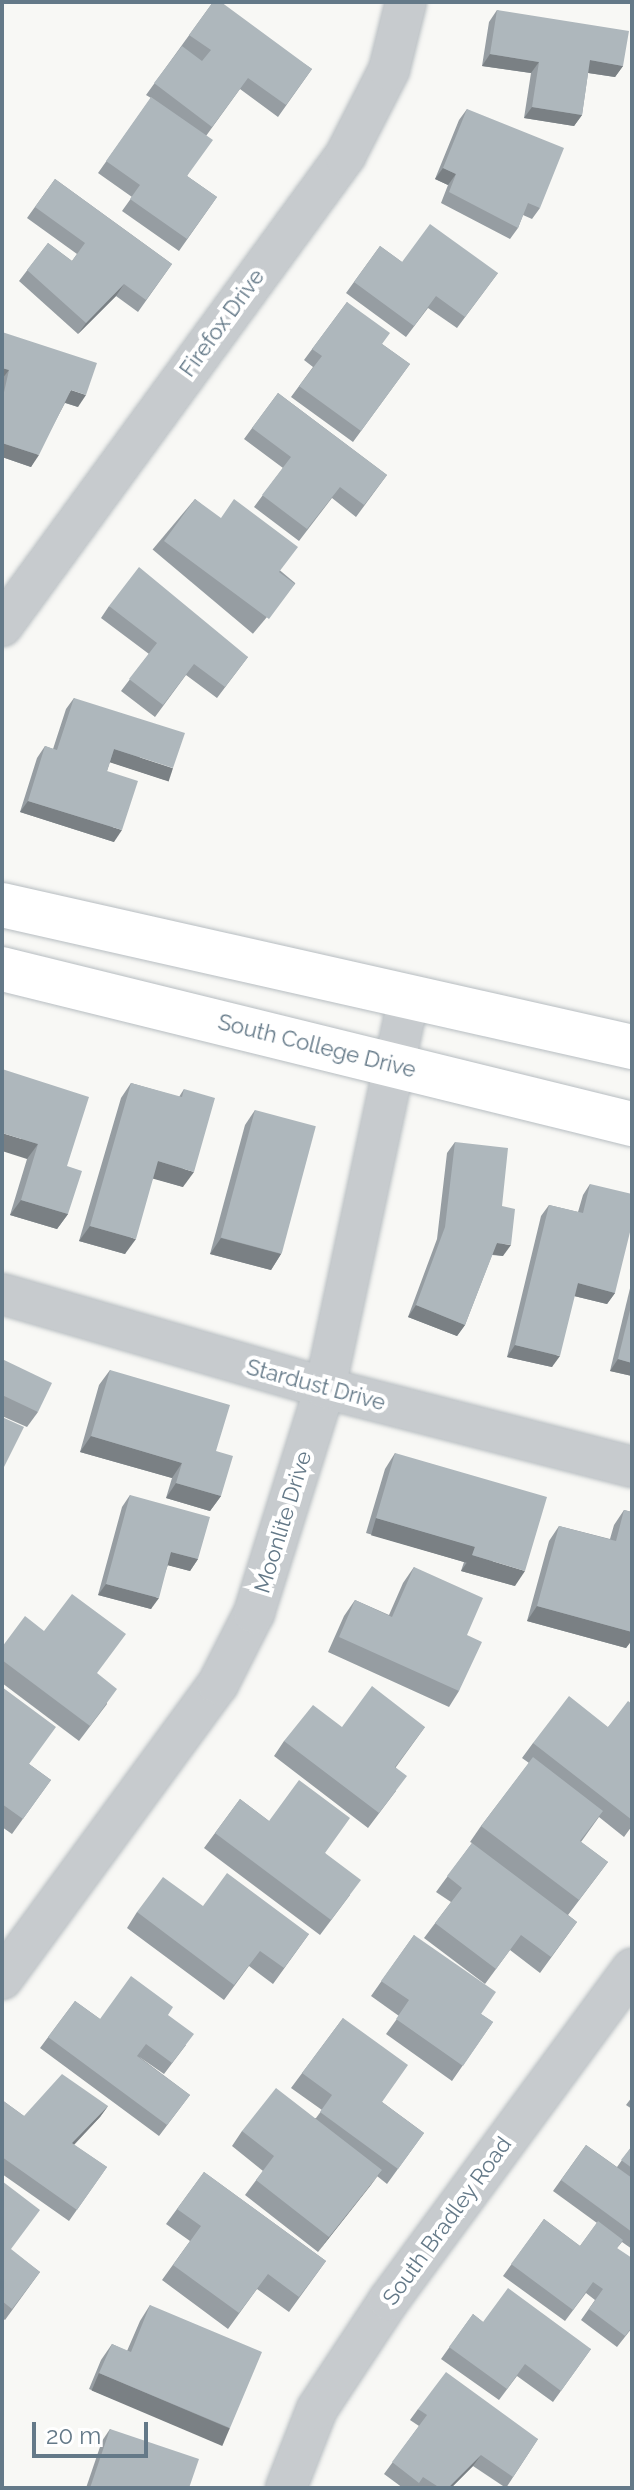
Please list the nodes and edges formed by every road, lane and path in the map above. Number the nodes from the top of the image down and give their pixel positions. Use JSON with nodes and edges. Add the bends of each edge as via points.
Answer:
{"nodes":[{"id":1,"x":406,"y":2,"type":"edge"},
{"id":2,"x":8,"y":606,"type":"edge"},
{"id":3,"x":2,"y":905,"type":"edge"},
{"id":4,"x":2,"y":969,"type":"edge"},
{"id":5,"x":409,"y":996,"type":"junction"},
{"id":6,"x":632,"y":1047,"type":"edge"},
{"id":7,"x":395,"y":1064,"type":"junction"},
{"id":8,"x":632,"y":1124,"type":"edge"},
{"id":9,"x":2,"y":1294,"type":"edge"},
{"id":10,"x":325,"y":1388,"type":"junction"},
{"id":11,"x":632,"y":1467,"type":"edge"},
{"id":12,"x":632,"y":1969,"type":"edge"},
{"id":13,"x":2,"y":1979,"type":"edge"},
{"id":14,"x":286,"y":2488,"type":"edge"}],
"edges":[{"from":1,"to":2,"type":"street","name":"Firefox Drive","via":[[389,70],[345,156]]},
{"from":3,"to":5,"type":"street"},
{"from":4,"to":7,"type":"street","name":"South College Drive"},
{"from":5,"to":6,"type":"street"},
{"from":5,"to":7,"type":"street","name":"Moonlite Drive"},
{"from":7,"to":8,"type":"street","name":"South College Drive"},
{"from":7,"to":10,"type":"street","name":"Moonlite Drive"},
{"from":9,"to":10,"type":"street","name":"Stardust Drive"},
{"from":10,"to":11,"type":"street","name":"Stardust Drive"},
{"from":10,"to":13,"type":"street","name":"Moonlite Drive","via":[[254,1613],[218,1684]]},
{"from":12,"to":14,"type":"street","name":"South Bradley Road","via":[[389,2300],[317,2409]]}]}
